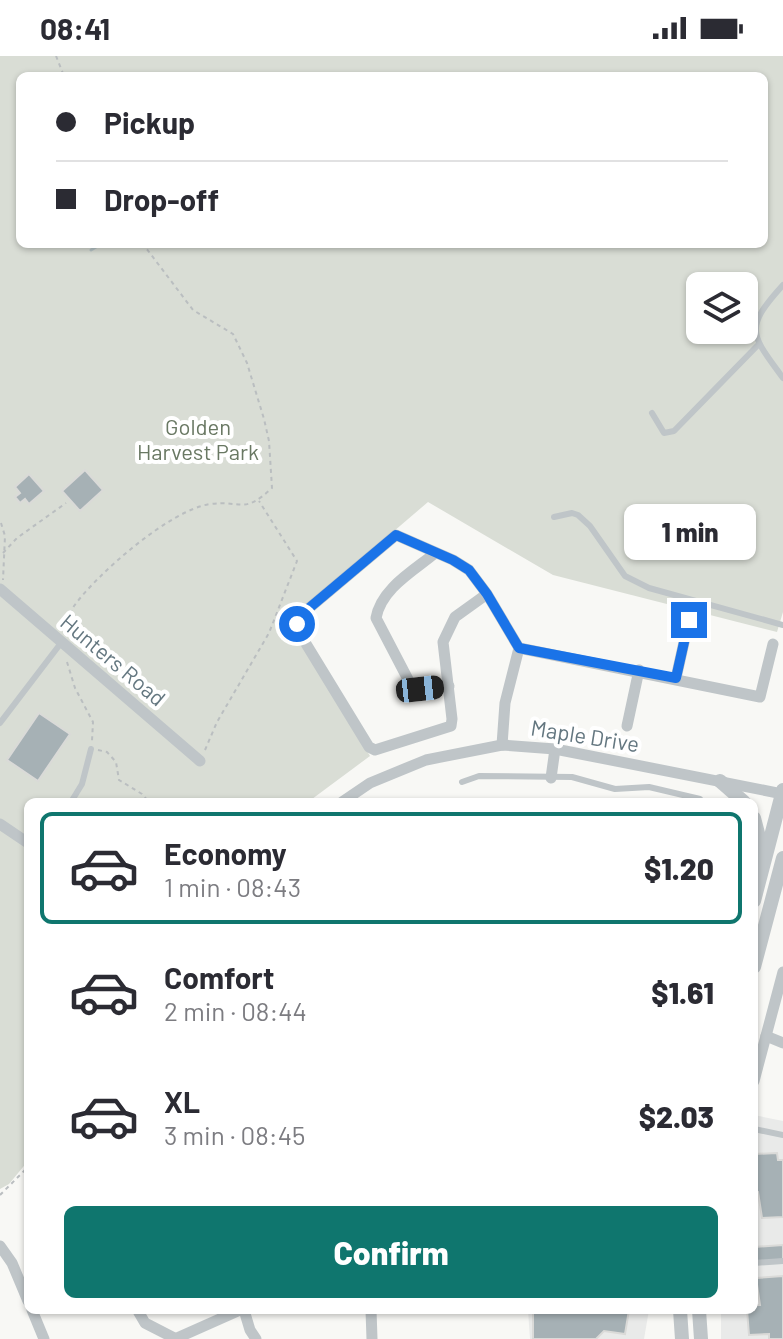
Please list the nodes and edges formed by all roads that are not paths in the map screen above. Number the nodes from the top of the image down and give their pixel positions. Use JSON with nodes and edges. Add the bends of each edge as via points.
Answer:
{"nodes":[{"id":1,"x":783,"y":285,"type":"edge"},
{"id":2,"x":758,"y":320,"type":"edge"},
{"id":3,"x":759,"y":344,"type":"joint"},
{"id":4,"x":783,"y":378,"type":"edge"},
{"id":5,"x":652,"y":413,"type":"dead end"},
{"id":6,"x":554,"y":517,"type":"dead end"},
{"id":7,"x":434,"y":554,"type":"junction"},
{"id":8,"x":2,"y":591,"type":"edge"},
{"id":9,"x":487,"y":594,"type":"junction"},
{"id":10,"x":689,"y":620,"type":"dead end"},
{"id":11,"x":783,"y":625,"type":"edge"},
{"id":12,"x":61,"y":643,"type":"junction"},
{"id":13,"x":773,"y":644,"type":"dead end"},
{"id":14,"x":519,"y":648,"type":"junction"},
{"id":15,"x":639,"y":670,"type":"junction"},
{"id":16,"x":676,"y":678,"type":"junction"},
{"id":17,"x":449,"y":686,"type":"junction"},
{"id":18,"x":0,"y":723,"type":"edge"},
{"id":19,"x":627,"y":726,"type":"dead end"},
{"id":20,"x":502,"y":745,"type":"junction"},
{"id":21,"x":91,"y":749,"type":"road end"},
{"id":22,"x":555,"y":749,"type":"junction"},
{"id":23,"x":200,"y":761,"type":"road end"},
{"id":24,"x":551,"y":778,"type":"junction"},
{"id":25,"x":720,"y":781,"type":"junction"},
{"id":26,"x":462,"y":782,"type":"dead end"},
{"id":27,"x":783,"y":793,"type":"edge"},
{"id":28,"x":73,"y":798,"type":"edge"},
{"id":29,"x":348,"y":798,"type":"edge"},
{"id":30,"x":696,"y":798,"type":"edge"},
{"id":31,"x":739,"y":798,"type":"edge"},
{"id":32,"x":0,"y":824,"type":"edge"},
{"id":33,"x":758,"y":833,"type":"edge"},
{"id":34,"x":24,"y":840,"type":"edge"},
{"id":35,"x":783,"y":858,"type":"edge"},
{"id":36,"x":765,"y":860,"type":"junction"},
{"id":37,"x":758,"y":886,"type":"edge"},
{"id":38,"x":758,"y":952,"type":"edge"},
{"id":39,"x":783,"y":972,"type":"edge"},
{"id":40,"x":766,"y":1036,"type":"junction"},
{"id":41,"x":783,"y":1043,"type":"edge"},
{"id":42,"x":758,"y":1066,"type":"edge"},
{"id":43,"x":758,"y":1132,"type":"edge"},
{"id":44,"x":783,"y":1135,"type":"edge"},
{"id":45,"x":0,"y":1246,"type":"edge"},
{"id":46,"x":783,"y":1261,"type":"edge"},
{"id":47,"x":758,"y":1263,"type":"edge"},
{"id":48,"x":24,"y":1292,"type":"edge"},
{"id":49,"x":34,"y":1314,"type":"edge"},
{"id":50,"x":140,"y":1314,"type":"edge"},
{"id":51,"x":233,"y":1314,"type":"edge"},
{"id":52,"x":244,"y":1314,"type":"edge"},
{"id":53,"x":371,"y":1314,"type":"edge"},
{"id":54,"x":680,"y":1314,"type":"edge"},
{"id":55,"x":699,"y":1314,"type":"edge"},
{"id":56,"x":44,"y":1339,"type":"edge"},
{"id":57,"x":177,"y":1339,"type":"edge"},
{"id":58,"x":256,"y":1339,"type":"edge"},
{"id":59,"x":372,"y":1339,"type":"edge"},
{"id":60,"x":682,"y":1339,"type":"edge"},
{"id":61,"x":701,"y":1339,"type":"edge"}],
"edges":[{"from":1,"to":2,"type":"lane"},
{"from":3,"to":4,"type":"lane"},
{"from":3,"to":5,"type":"lane","via":[[674,431],[664,433]]},
{"from":6,"to":11,"type":"lane","via":[[578,515],[621,573],[649,588]]},
{"from":7,"to":9,"type":"street","via":[[469,570]]},
{"from":7,"to":17,"type":"street","via":[[390,590],[376,618],[412,687]]},
{"from":7,"to":17,"type":"street","via":[[393,536],[302,614],[297,629],[372,749],[451,726]]},
{"from":8,"to":12,"type":"street","name":"Hunters Road"},
{"from":9,"to":14,"type":"street"},
{"from":9,"to":17,"type":"street","via":[[455,617],[445,636]]},
{"from":10,"to":16,"type":"street"},
{"from":12,"to":18,"type":"lane"},
{"from":12,"to":23,"type":"street","name":"Hunters Road"},
{"from":13,"to":16,"type":"street","via":[[760,697]]},
{"from":14,"to":15,"type":"street"},
{"from":14,"to":20,"type":"street","via":[[505,703]]},
{"from":15,"to":16,"type":"street"},
{"from":15,"to":19,"type":"street"},
{"from":20,"to":22,"type":"street","name":"Maple Drive"},
{"from":20,"to":29,"type":"street","name":"Maple Drive","via":[[426,760]]},
{"from":21,"to":28,"type":"lane"},
{"from":22,"to":24,"type":"street"},
{"from":22,"to":25,"type":"street","name":"Maple Drive"},
{"from":24,"to":26,"type":"lane","via":[[479,776]]},
{"from":24,"to":30,"type":"lane","via":[[581,778],[615,789],[649,787]]},
{"from":25,"to":27,"type":"street","name":"Maple Drive"},
{"from":25,"to":31,"type":"street"},
{"from":27,"to":36,"type":"street"},
{"from":32,"to":34,"type":"street"},
{"from":33,"to":36,"type":"street"},
{"from":35,"to":38,"type":"street"},
{"from":36,"to":37,"type":"street"},
{"from":39,"to":40,"type":"street"},
{"from":40,"to":41,"type":"street"},
{"from":40,"to":42,"type":"street"},
{"from":43,"to":44,"type":"lane"},
{"from":45,"to":48,"type":"street"},
{"from":46,"to":47,"type":"lane"},
{"from":49,"to":56,"type":"street"},
{"from":50,"to":57,"type":"street","via":[[145,1323]]},
{"from":51,"to":57,"type":"street"},
{"from":52,"to":58,"type":"street"},
{"from":53,"to":59,"type":"street"},
{"from":54,"to":60,"type":"street"},
{"from":55,"to":61,"type":"street"}]}
